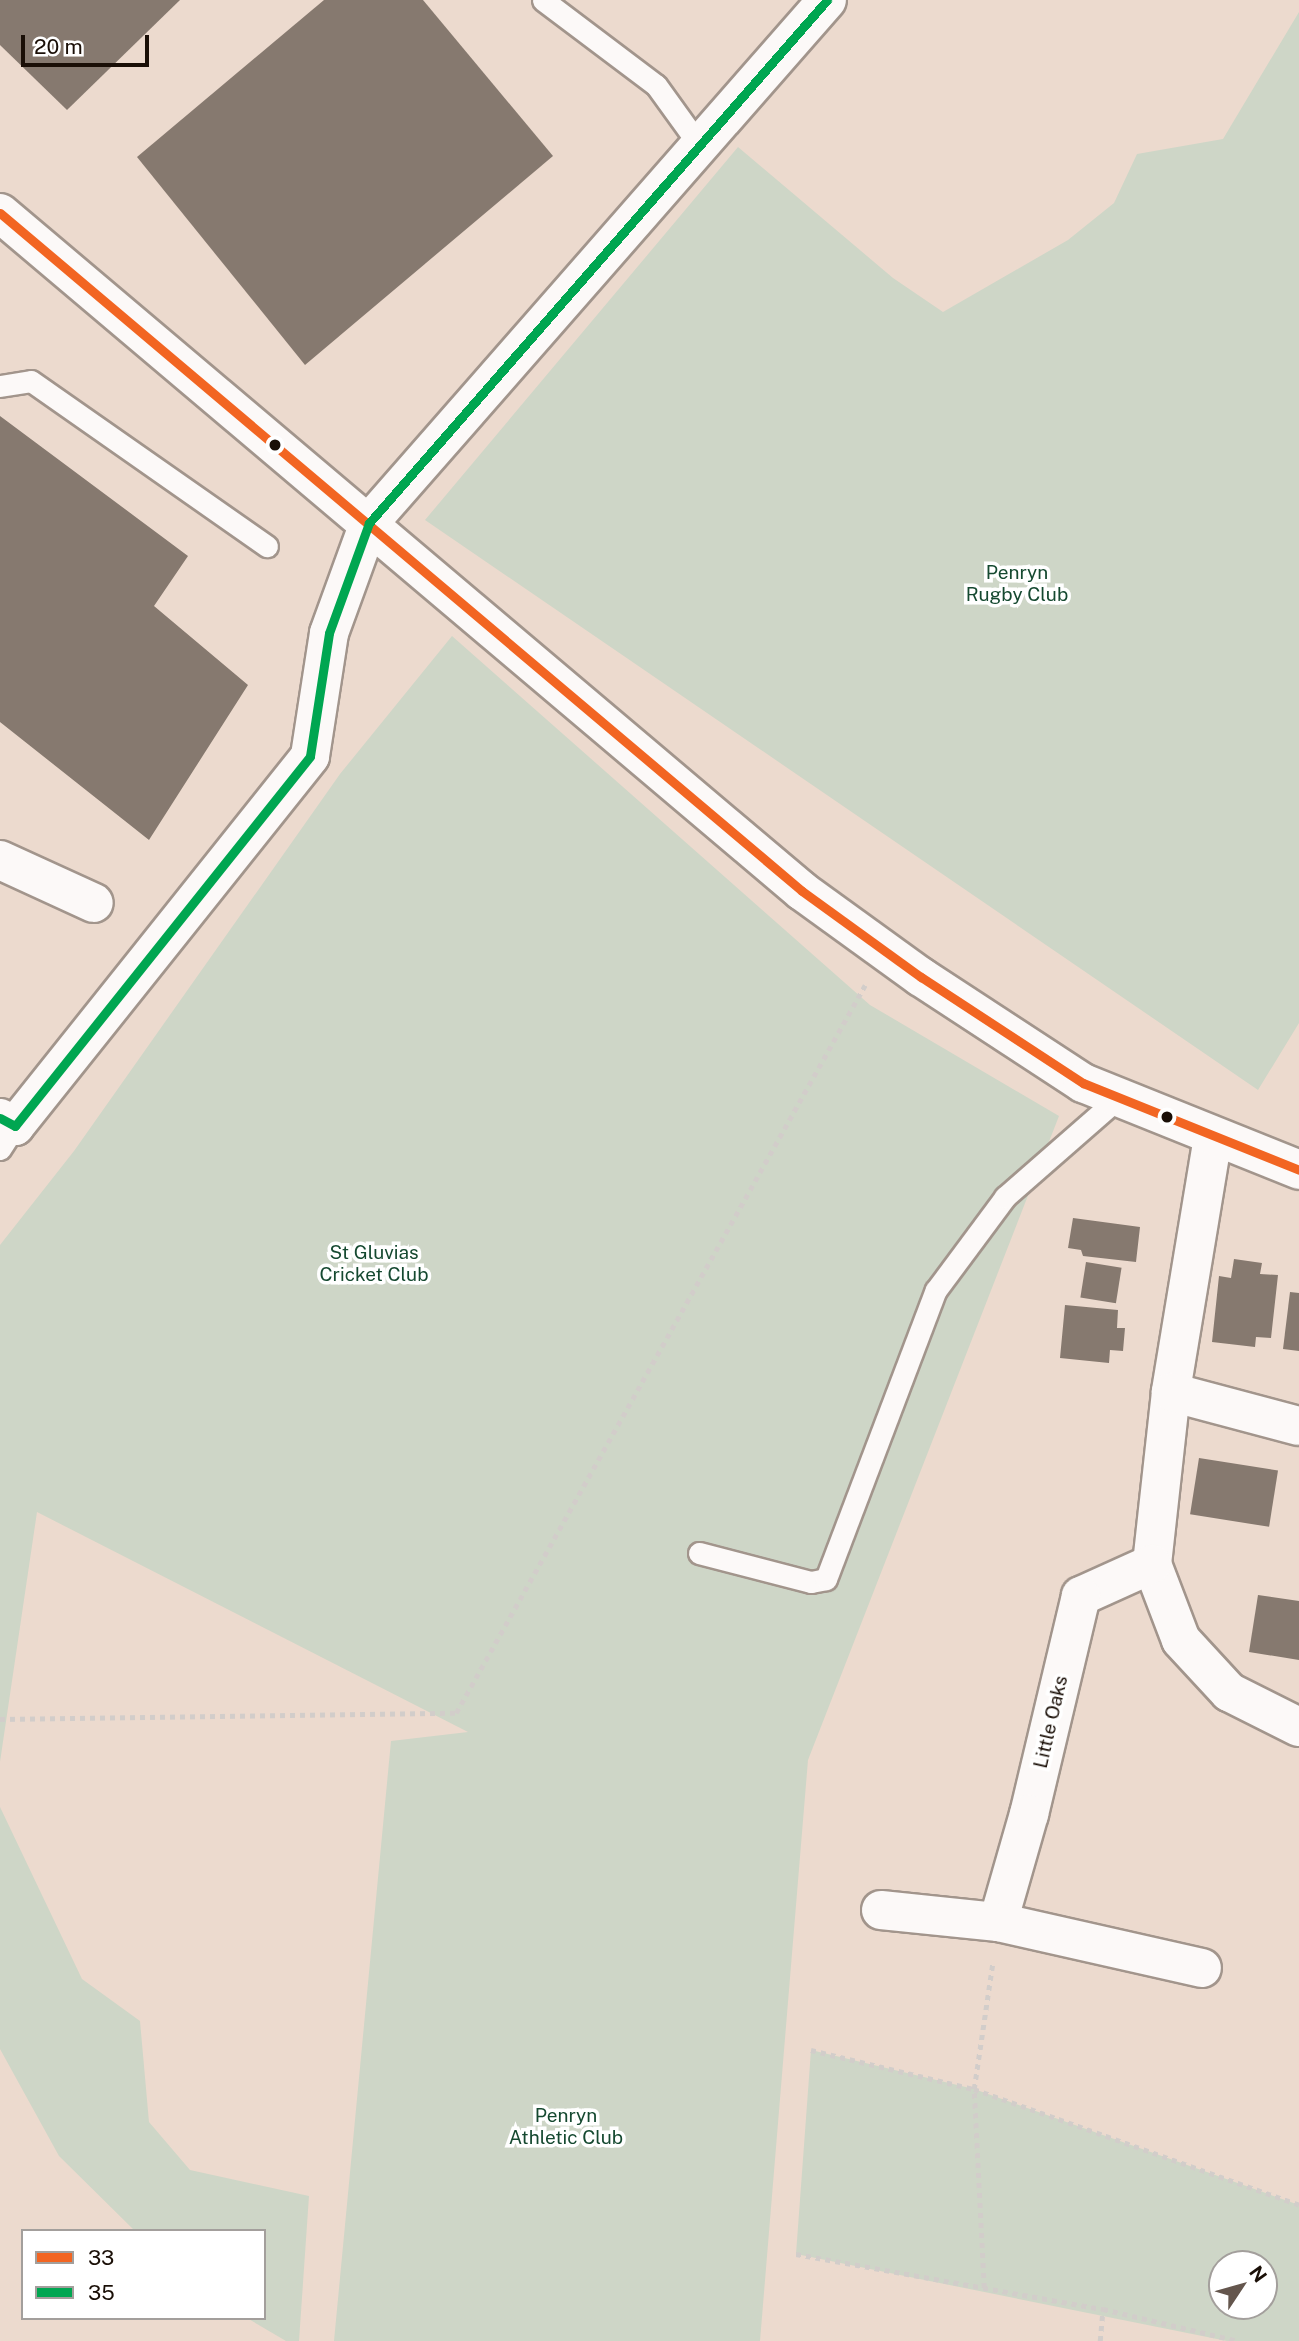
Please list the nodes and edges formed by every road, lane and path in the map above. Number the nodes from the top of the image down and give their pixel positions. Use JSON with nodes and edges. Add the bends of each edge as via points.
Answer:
{"nodes":[{"id":1,"x":543,"y":0,"type":"edge"},
{"id":2,"x":827,"y":0,"type":"edge"},
{"id":3,"x":700,"y":146,"type":"junction"},
{"id":4,"x":0,"y":213,"type":"edge"},
{"id":5,"x":0,"y":386,"type":"edge"},
{"id":6,"x":369,"y":523,"type":"junction"},
{"id":7,"x":267,"y":546,"type":"dead end"},
{"id":8,"x":0,"y":860,"type":"edge"},
{"id":9,"x":94,"y":903,"type":"dead end"},
{"id":10,"x":884,"y":950,"type":"junction"},
{"id":11,"x":1118,"y":1098,"type":"junction"},
{"id":12,"x":5,"y":1131,"type":"edge"},
{"id":13,"x":1213,"y":1138,"type":"junction"},
{"id":14,"x":1299,"y":1170,"type":"edge"},
{"id":15,"x":1171,"y":1392,"type":"junction"},
{"id":16,"x":1299,"y":1426,"type":"edge"},
{"id":17,"x":699,"y":1553,"type":"dead end"},
{"id":18,"x":1152,"y":1564,"type":"junction"},
{"id":19,"x":0,"y":1719,"type":"edge"},
{"id":20,"x":1299,"y":1727,"type":"edge"},
{"id":21,"x":881,"y":1910,"type":"dead end"},
{"id":22,"x":998,"y":1922,"type":"junction"},
{"id":23,"x":1202,"y":1968,"type":"dead end"},
{"id":24,"x":811,"y":2050,"type":"dead end"},
{"id":25,"x":974,"y":2090,"type":"junction"},
{"id":26,"x":1299,"y":2205,"type":"edge"},
{"id":27,"x":796,"y":2253,"type":"dead end"},
{"id":28,"x":984,"y":2288,"type":"junction"},
{"id":29,"x":1104,"y":2309,"type":"junction"},
{"id":30,"x":1100,"y":2341,"type":"edge"},
{"id":31,"x":1238,"y":2341,"type":"edge"}],
"edges":[{"from":1,"to":3,"type":"lane","via":[[656,85]]},
{"from":2,"to":3,"type":"street"},
{"from":3,"to":6,"type":"street"},
{"from":4,"to":6,"type":"street"},
{"from":5,"to":7,"type":"lane","via":[[31,381]]},
{"from":6,"to":10,"type":"street","via":[[802,891]]},
{"from":6,"to":12,"type":"street","via":[[329,633],[310,756]]},
{"from":8,"to":9,"type":"street"},
{"from":10,"to":11,"type":"street","via":[[1083,1083]]},
{"from":10,"to":19,"type":"path","via":[[456,1713]]},
{"from":11,"to":13,"type":"street"},
{"from":11,"to":17,"type":"lane","via":[[1005,1197],[936,1290],[826,1579],[811,1582]]},
{"from":13,"to":14,"type":"street"},
{"from":13,"to":15,"type":"street"},
{"from":15,"to":16,"type":"street"},
{"from":15,"to":18,"type":"street"},
{"from":18,"to":20,"type":"street","via":[[1181,1640],[1229,1692]]},
{"from":18,"to":22,"type":"street","name":"Little Oaks","via":[[1082,1596]]},
{"from":21,"to":22,"type":"street"},
{"from":22,"to":23,"type":"street"},
{"from":22,"to":25,"type":"path"},
{"from":24,"to":25,"type":"path"},
{"from":25,"to":26,"type":"path"},
{"from":25,"to":28,"type":"path"},
{"from":27,"to":28,"type":"path"},
{"from":28,"to":29,"type":"path"},
{"from":29,"to":30,"type":"path"},
{"from":29,"to":31,"type":"path"}]}
